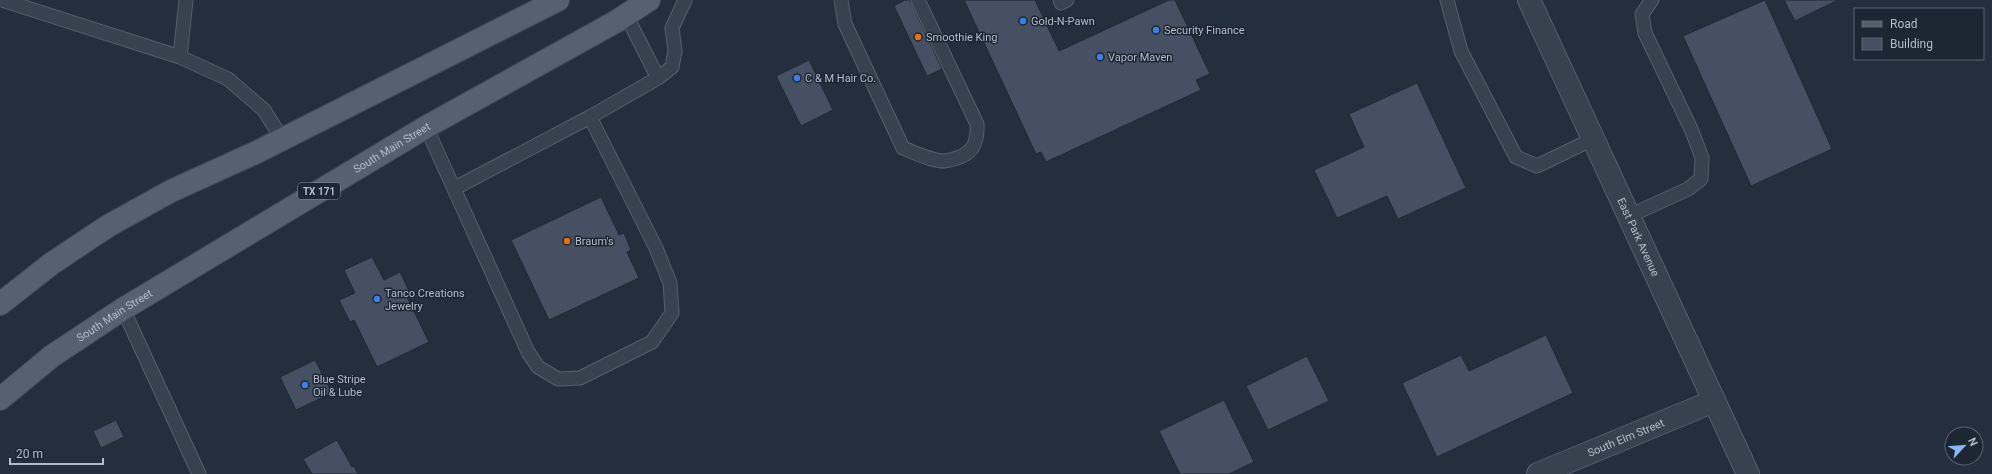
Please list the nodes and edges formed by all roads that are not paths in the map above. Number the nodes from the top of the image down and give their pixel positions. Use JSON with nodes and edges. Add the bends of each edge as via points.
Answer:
{"nodes":[{"id":1,"x":2,"y":0,"type":"edge"},
{"id":2,"x":186,"y":0,"type":"edge"},
{"id":3,"x":558,"y":0,"type":"edge"},
{"id":4,"x":649,"y":0,"type":"edge"},
{"id":5,"x":685,"y":0,"type":"edge"},
{"id":6,"x":841,"y":0,"type":"edge"},
{"id":7,"x":918,"y":0,"type":"edge"},
{"id":8,"x":1060,"y":0,"type":"edge"},
{"id":9,"x":1067,"y":0,"type":"edge"},
{"id":10,"x":1447,"y":0,"type":"edge"},
{"id":11,"x":1529,"y":0,"type":"edge"},
{"id":12,"x":1652,"y":0,"type":"edge"},
{"id":13,"x":626,"y":15,"type":"junction"},
{"id":14,"x":180,"y":57,"type":"junction"},
{"id":15,"x":658,"y":78,"type":"junction"},
{"id":16,"x":590,"y":117,"type":"junction"},
{"id":17,"x":426,"y":127,"type":"junction"},
{"id":18,"x":282,"y":139,"type":"junction"},
{"id":19,"x":1593,"y":139,"type":"junction"},
{"id":20,"x":455,"y":188,"type":"junction"},
{"id":21,"x":1629,"y":216,"type":"junction"},
{"id":22,"x":0,"y":304,"type":"edge"},
{"id":23,"x":123,"y":309,"type":"junction"},
{"id":24,"x":0,"y":399,"type":"edge"},
{"id":25,"x":1714,"y":401,"type":"junction"},
{"id":26,"x":199,"y":474,"type":"edge"},
{"id":27,"x":1538,"y":474,"type":"edge"},
{"id":28,"x":1748,"y":474,"type":"edge"}],
"edges":[{"from":1,"to":14,"type":"lane"},
{"from":2,"to":14,"type":"lane"},
{"from":3,"to":18,"type":"main road"},
{"from":4,"to":13,"type":"main road","name":"South Main Street","number":"TX 171"},
{"from":5,"to":15,"type":"lane","via":[[672,28],[676,51],[672,67]]},
{"from":6,"to":7,"type":"lane","via":[[845,24],[903,148],[925,157],[946,161],[963,156],[974,148],[978,136],[977,124]]},
{"from":8,"to":9,"type":"lane","via":[[1061,3]]},
{"from":10,"to":19,"type":"lane","via":[[1461,51],[1516,158],[1537,166]]},
{"from":11,"to":19,"type":"street","name":"East Park Avenue"},
{"from":12,"to":21,"type":"lane","via":[[1642,14],[1645,33],[1692,131],[1702,158],[1701,179],[1688,189]]},
{"from":13,"to":15,"type":"lane"},
{"from":13,"to":17,"type":"main road","name":"South Main Street","number":"TX 171"},
{"from":14,"to":18,"type":"lane","via":[[228,79],[264,110]]},
{"from":15,"to":16,"type":"lane"},
{"from":16,"to":20,"type":"lane"},
{"from":16,"to":20,"type":"lane","via":[[656,248],[670,283],[672,313],[652,342],[580,378],[558,379],[538,367],[528,352]]},
{"from":17,"to":20,"type":"lane"},
{"from":17,"to":23,"type":"main road","name":"South Main Street","number":"TX 171"},
{"from":18,"to":22,"type":"main road","via":[[172,191],[108,226],[51,264]]},
{"from":19,"to":21,"type":"street","name":"East Park Avenue"},
{"from":21,"to":25,"type":"street","name":"East Park Avenue"},
{"from":23,"to":24,"type":"main road","name":"South Main Street","number":"TX 171","via":[[52,356]]},
{"from":23,"to":26,"type":"lane"},
{"from":25,"to":27,"type":"street","name":"South Elm Street"},
{"from":25,"to":28,"type":"street","name":"East Park Avenue"}]}
